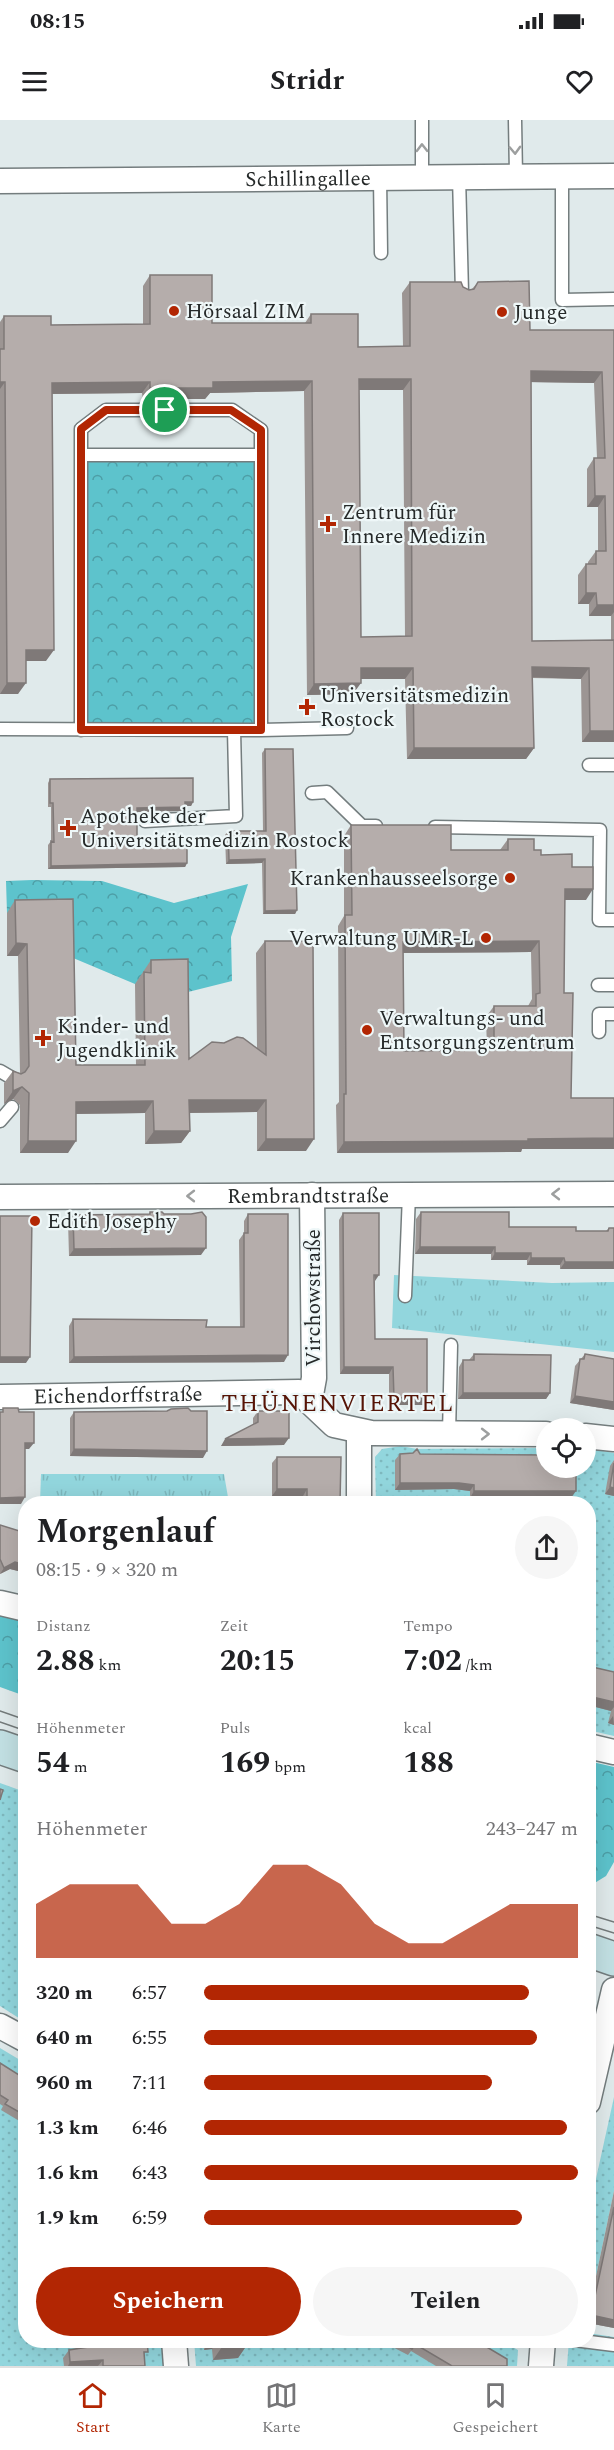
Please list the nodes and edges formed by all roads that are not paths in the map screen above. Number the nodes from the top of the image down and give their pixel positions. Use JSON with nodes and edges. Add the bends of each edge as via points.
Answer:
{"nodes":[{"id":1,"x":422,"y":120,"type":"edge"},
{"id":2,"x":515,"y":120,"type":"edge"},
{"id":3,"x":516,"y":175,"type":"junction"},
{"id":4,"x":422,"y":176,"type":"junction"},
{"id":5,"x":459,"y":176,"type":"junction"},
{"id":6,"x":562,"y":176,"type":"junction"},
{"id":7,"x":614,"y":176,"type":"edge"},
{"id":8,"x":380,"y":177,"type":"junction"},
{"id":9,"x":0,"y":181,"type":"edge"},
{"id":10,"x":381,"y":253,"type":"dead end"},
{"id":11,"x":462,"y":292,"type":"edge"},
{"id":12,"x":614,"y":299,"type":"edge"},
{"id":13,"x":81,"y":454,"type":"junction"},
{"id":14,"x":261,"y":455,"type":"junction"},
{"id":15,"x":347,"y":728,"type":"dead end"},
{"id":16,"x":0,"y":729,"type":"edge"},
{"id":17,"x":81,"y":730,"type":"junction"},
{"id":18,"x":234,"y":730,"type":"junction"},
{"id":19,"x":261,"y":730,"type":"junction"},
{"id":20,"x":589,"y":765,"type":"dead end"},
{"id":21,"x":614,"y":765,"type":"edge"},
{"id":22,"x":312,"y":793,"type":"dead end"},
{"id":23,"x":145,"y":821,"type":"dead end"},
{"id":24,"x":386,"y":826,"type":"edge"},
{"id":25,"x":422,"y":827,"type":"edge"},
{"id":26,"x":614,"y":920,"type":"edge"},
{"id":27,"x":598,"y":985,"type":"dead end"},
{"id":28,"x":614,"y":985,"type":"edge"},
{"id":29,"x":614,"y":1014,"type":"edge"},
{"id":30,"x":599,"y":1032,"type":"dead end"},
{"id":31,"x":0,"y":1071,"type":"edge"},
{"id":32,"x":12,"y":1078,"type":"edge"},
{"id":33,"x":12,"y":1107,"type":"edge"},
{"id":34,"x":0,"y":1121,"type":"edge"},
{"id":35,"x":409,"y":1194,"type":"junction"},
{"id":36,"x":614,"y":1194,"type":"edge"},
{"id":37,"x":312,"y":1195,"type":"junction"},
{"id":38,"x":0,"y":1197,"type":"edge"},
{"id":39,"x":405,"y":1296,"type":"dead end"},
{"id":40,"x":451,"y":1346,"type":"dead end"},
{"id":41,"x":0,"y":1398,"type":"edge"},
{"id":42,"x":310,"y":1400,"type":"junction"},
{"id":43,"x":359,"y":1431,"type":"junction"},
{"id":44,"x":449,"y":1434,"type":"junction"},
{"id":45,"x":536,"y":1434,"type":"edge"},
{"id":46,"x":596,"y":1437,"type":"edge"},
{"id":47,"x":614,"y":1439,"type":"edge"},
{"id":48,"x":359,"y":1496,"type":"edge"},
{"id":49,"x":0,"y":1603,"type":"edge"},
{"id":50,"x":18,"y":1607,"type":"edge"},
{"id":51,"x":0,"y":1747,"type":"edge"},
{"id":52,"x":596,"y":1748,"type":"edge"},
{"id":53,"x":614,"y":1752,"type":"edge"},
{"id":54,"x":18,"y":1753,"type":"edge"},
{"id":55,"x":596,"y":1953,"type":"edge"},
{"id":56,"x":614,"y":1959,"type":"edge"},
{"id":57,"x":614,"y":1990,"type":"edge"},
{"id":58,"x":0,"y":2026,"type":"edge"},
{"id":59,"x":18,"y":2036,"type":"edge"},
{"id":60,"x":596,"y":2065,"type":"edge"},
{"id":61,"x":596,"y":2343,"type":"edge"},
{"id":62,"x":614,"y":2345,"type":"edge"},
{"id":63,"x":175,"y":2348,"type":"edge"},
{"id":64,"x":176,"y":2366,"type":"edge"}],
"edges":[{"from":4,"to":1,"type":"lane","one_way":true},
{"from":2,"to":3,"type":"lane","one_way":true},
{"from":3,"to":5,"type":"street","name":"Schillingallee"},
{"from":3,"to":6,"type":"street","name":"Schillingallee"},
{"from":4,"to":5,"type":"street","name":"Schillingallee"},
{"from":4,"to":8,"type":"street","name":"Schillingallee"},
{"from":5,"to":11,"type":"lane"},
{"from":6,"to":7,"type":"street","name":"Schillingallee"},
{"from":6,"to":12,"type":"lane","via":[[562,300]]},
{"from":8,"to":9,"type":"street","name":"Schillingallee"},
{"from":8,"to":10,"type":"lane"},
{"from":13,"to":14,"type":"lane"},
{"from":13,"to":14,"type":"lane","via":[[81,429],[106,410],[231,410],[261,430]]},
{"from":13,"to":17,"type":"lane"},
{"from":14,"to":19,"type":"lane"},
{"from":15,"to":19,"type":"lane"},
{"from":16,"to":17,"type":"lane"},
{"from":17,"to":18,"type":"lane"},
{"from":18,"to":19,"type":"lane"},
{"from":18,"to":23,"type":"lane","via":[[236,816]]},
{"from":20,"to":21,"type":"lane"},
{"from":22,"to":24,"type":"lane","via":[[327,792],[362,826]]},
{"from":25,"to":26,"type":"lane","via":[[600,830],[599,920]]},
{"from":27,"to":28,"type":"lane"},
{"from":29,"to":30,"type":"lane","via":[[599,1014]]},
{"from":31,"to":32,"type":"lane"},
{"from":33,"to":34,"type":"lane"},
{"from":36,"to":35,"type":"street","name":"Rembrandtstraße","one_way":true},
{"from":35,"to":37,"type":"street","name":"Rembrandtstraße"},
{"from":35,"to":39,"type":"lane"},
{"from":37,"to":38,"type":"street","name":"Rembrandtstraße","one_way":true},
{"from":37,"to":42,"type":"street","name":"Virchowstraße","via":[[314,1378]]},
{"from":40,"to":44,"type":"lane"},
{"from":41,"to":42,"type":"street","name":"Eichendorffstraße","via":[[299,1392]]},
{"from":42,"to":43,"type":"street","via":[[334,1425]]},
{"from":43,"to":44,"type":"street"},
{"from":43,"to":48,"type":"street"},
{"from":44,"to":45,"type":"street","one_way":true},
{"from":46,"to":47,"type":"street"},
{"from":49,"to":50,"type":"street"},
{"from":51,"to":54,"type":"main road"},
{"from":52,"to":53,"type":"street"},
{"from":55,"to":56,"type":"main road"},
{"from":57,"to":60,"type":"street"},
{"from":58,"to":59,"type":"street"},
{"from":61,"to":62,"type":"lane"},
{"from":63,"to":64,"type":"street"}]}
